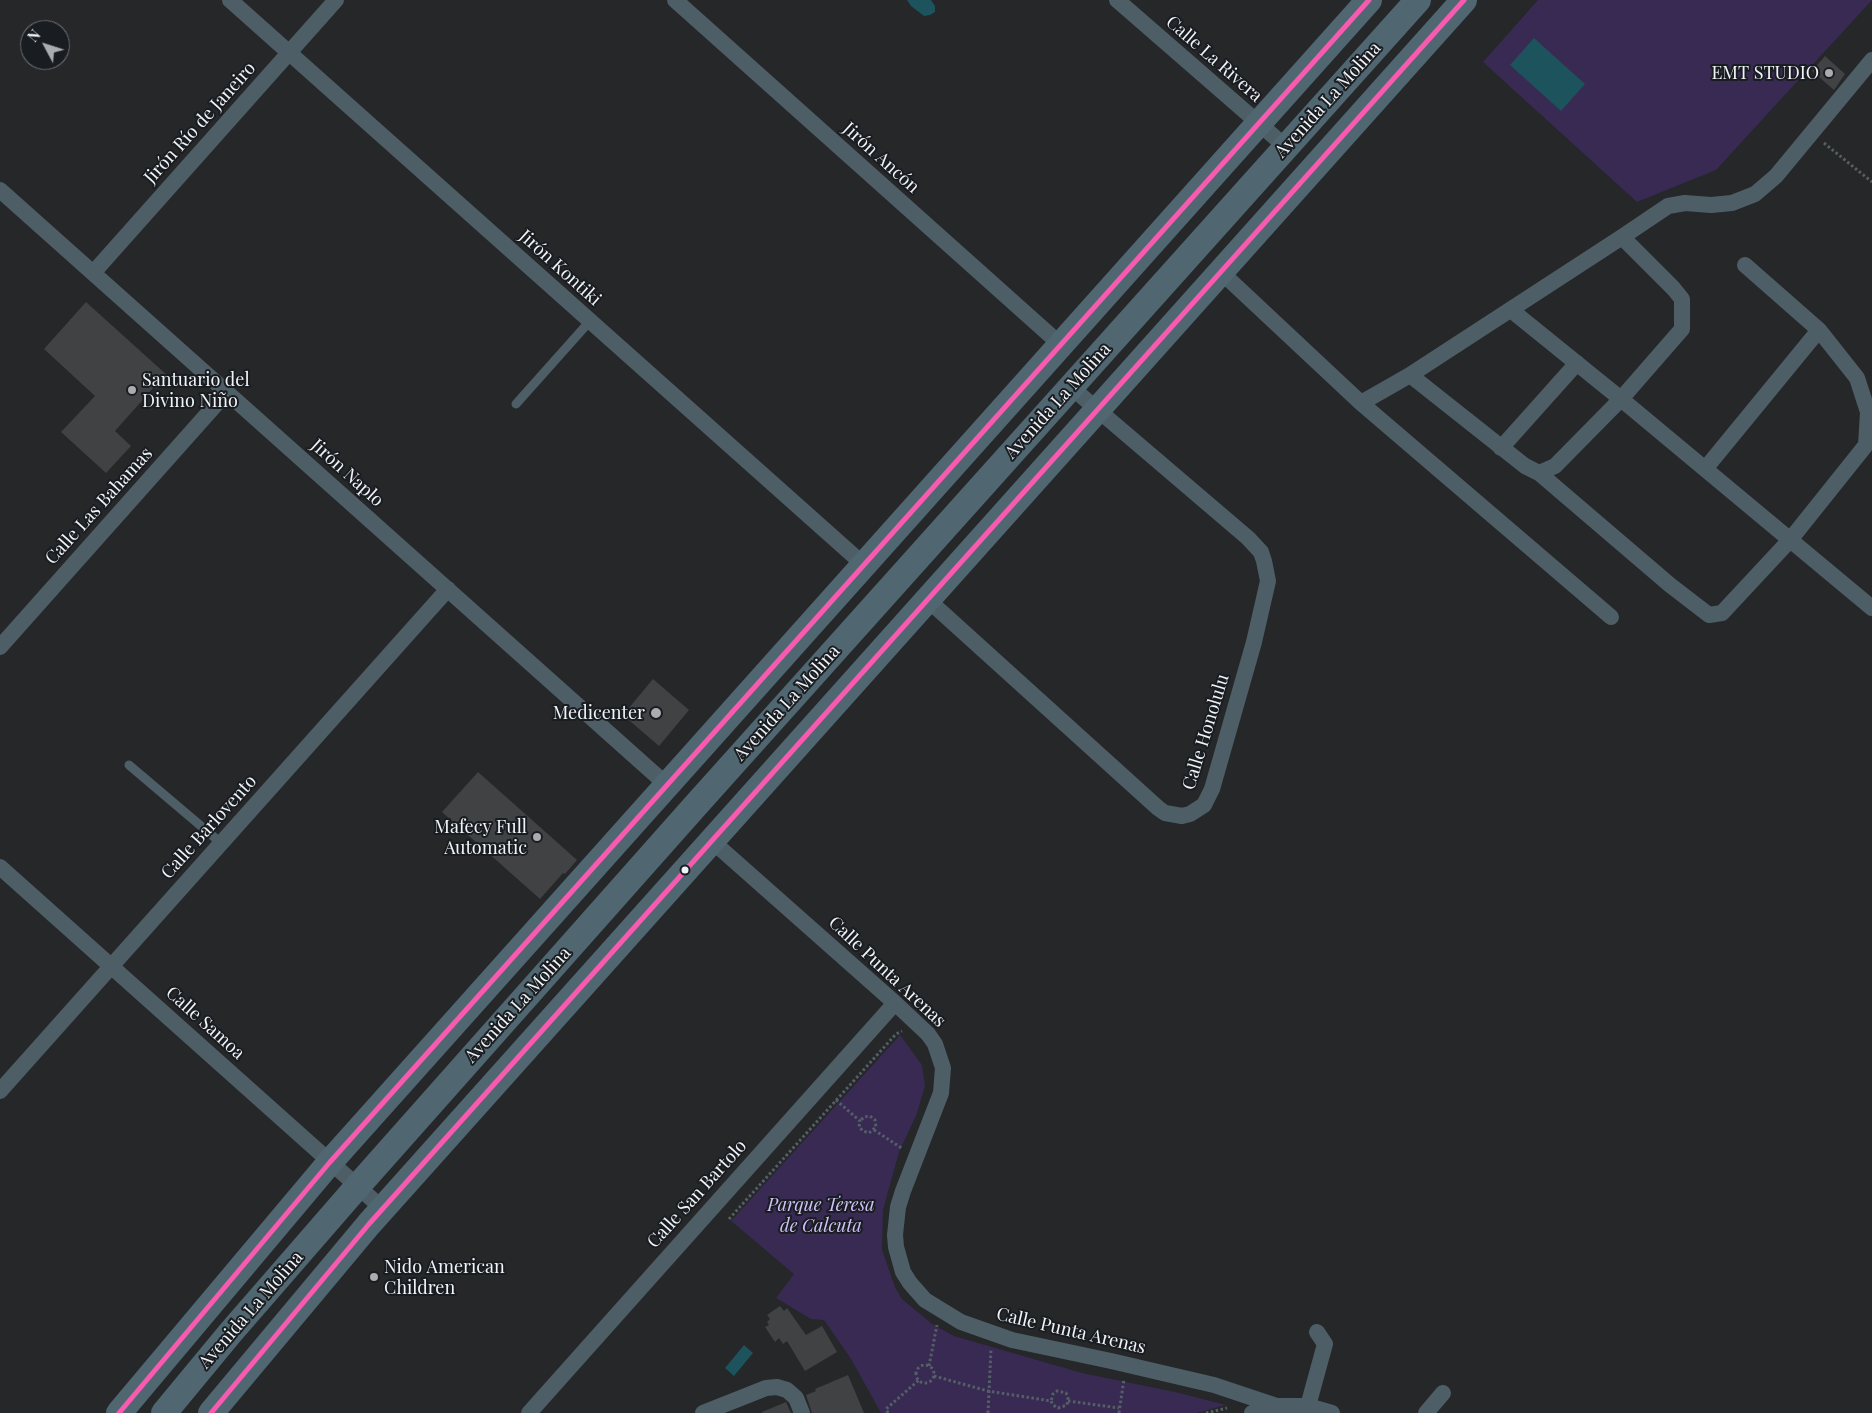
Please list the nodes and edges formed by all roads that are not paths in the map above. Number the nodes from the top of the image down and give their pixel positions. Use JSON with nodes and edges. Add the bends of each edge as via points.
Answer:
{"nodes":[{"id":1,"x":230,"y":0,"type":"edge"},
{"id":2,"x":336,"y":0,"type":"edge"},
{"id":3,"x":675,"y":0,"type":"edge"},
{"id":4,"x":1117,"y":0,"type":"edge"},
{"id":5,"x":1369,"y":0,"type":"edge"},
{"id":6,"x":1418,"y":0,"type":"edge"},
{"id":7,"x":1464,"y":0,"type":"edge"},
{"id":8,"x":1381,"y":42,"type":"junction"},
{"id":9,"x":289,"y":53,"type":"junction"},
{"id":10,"x":1872,"y":60,"type":"edge"},
{"id":11,"x":1392,"y":80,"type":"junction"},
{"id":12,"x":1258,"y":124,"type":"junction"},
{"id":13,"x":1286,"y":148,"type":"junction"},
{"id":14,"x":0,"y":190,"type":"edge"},
{"id":15,"x":1622,"y":238,"type":"junction"},
{"id":16,"x":1745,"y":265,"type":"dead end"},
{"id":17,"x":1220,"y":271,"type":"junction"},
{"id":18,"x":93,"y":273,"type":"junction"},
{"id":19,"x":1511,"y":310,"type":"junction"},
{"id":20,"x":590,"y":321,"type":"junction"},
{"id":21,"x":1819,"y":330,"type":"junction"},
{"id":22,"x":1061,"y":345,"type":"junction"},
{"id":23,"x":1578,"y":364,"type":"junction"},
{"id":24,"x":1410,"y":374,"type":"junction"},
{"id":25,"x":1071,"y":387,"type":"junction"},
{"id":26,"x":227,"y":392,"type":"junction"},
{"id":27,"x":1621,"y":399,"type":"junction"},
{"id":28,"x":1361,"y":403,"type":"junction"},
{"id":29,"x":516,"y":404,"type":"dead end"},
{"id":30,"x":1097,"y":409,"type":"junction"},
{"id":31,"x":1501,"y":448,"type":"junction"},
{"id":32,"x":1705,"y":469,"type":"junction"},
{"id":33,"x":1539,"y":473,"type":"junction"},
{"id":34,"x":1790,"y":540,"type":"junction"},
{"id":35,"x":864,"y":565,"type":"junction"},
{"id":36,"x":448,"y":589,"type":"junction"},
{"id":37,"x":927,"y":599,"type":"junction"},
{"id":38,"x":1872,"y":608,"type":"edge"},
{"id":39,"x":1611,"y":617,"type":"dead end"},
{"id":40,"x":0,"y":647,"type":"edge"},
{"id":41,"x":129,"y":765,"type":"dead end"},
{"id":42,"x":668,"y":786,"type":"junction"},
{"id":43,"x":712,"y":841,"type":"junction"},
{"id":44,"x":221,"y":843,"type":"junction"},
{"id":45,"x":0,"y":867,"type":"edge"},
{"id":46,"x":111,"y":966,"type":"junction"},
{"id":47,"x":896,"y":1003,"type":"junction"},
{"id":48,"x":0,"y":1091,"type":"edge"},
{"id":49,"x":330,"y":1162,"type":"junction"},
{"id":50,"x":357,"y":1187,"type":"junction"},
{"id":51,"x":382,"y":1209,"type":"junction"},
{"id":52,"x":1317,"y":1332,"type":"dead end"},
{"id":53,"x":1442,"y":1393,"type":"dead end"},
{"id":54,"x":1276,"y":1406,"type":"junction"},
{"id":55,"x":1308,"y":1406,"type":"junction"},
{"id":56,"x":119,"y":1413,"type":"edge"},
{"id":57,"x":164,"y":1413,"type":"edge"},
{"id":58,"x":211,"y":1413,"type":"edge"},
{"id":59,"x":529,"y":1413,"type":"edge"},
{"id":60,"x":703,"y":1413,"type":"edge"},
{"id":61,"x":802,"y":1413,"type":"edge"},
{"id":62,"x":1252,"y":1413,"type":"edge"},
{"id":63,"x":1332,"y":1413,"type":"edge"},
{"id":64,"x":1426,"y":1413,"type":"edge"}],
"edges":[{"from":1,"to":9,"type":"street","name":"Jirón Kontiki"},
{"from":2,"to":9,"type":"street","name":"Jirón Río de Janeiro"},
{"from":3,"to":22,"type":"street","name":"Jirón Ancón"},
{"from":4,"to":12,"type":"street","name":"Calle La Rivera"},
{"from":5,"to":12,"type":"main road","name":"Avenida La Molina"},
{"from":6,"to":8,"type":"main road","name":"Avenida La Molina"},
{"from":7,"to":11,"type":"main road","name":"Avenida La Molina"},
{"from":8,"to":11,"type":"main road"},
{"from":8,"to":13,"type":"main road","name":"Avenida La Molina"},
{"from":9,"to":18,"type":"street","name":"Jirón Río de Janeiro"},
{"from":9,"to":20,"type":"street","name":"Jirón Kontiki"},
{"from":10,"to":15,"type":"street","via":[[1776,176],[1755,194],[1732,203],[1668,206]]},
{"from":11,"to":17,"type":"main road","name":"Avenida La Molina"},
{"from":12,"to":13,"type":"street","name":"Calle La Rivera"},
{"from":12,"to":22,"type":"main road","name":"Avenida La Molina"},
{"from":13,"to":25,"type":"main road","name":"Avenida La Molina"},
{"from":14,"to":18,"type":"street","name":"Jirón Naplo"},
{"from":15,"to":19,"type":"street"},
{"from":15,"to":27,"type":"street","via":[[1682,299],[1682,330]]},
{"from":16,"to":21,"type":"street"},
{"from":17,"to":28,"type":"street"},
{"from":17,"to":30,"type":"main road","name":"Avenida La Molina"},
{"from":18,"to":26,"type":"street","name":"Jirón Naplo"},
{"from":19,"to":23,"type":"street"},
{"from":19,"to":24,"type":"street"},
{"from":20,"to":29,"type":"lane"},
{"from":20,"to":35,"type":"street","name":"Jirón Kontiki"},
{"from":21,"to":32,"type":"street"},
{"from":21,"to":34,"type":"street","via":[[1857,378],[1868,412],[1866,445]]},
{"from":22,"to":35,"type":"main road","name":"Avenida La Molina"},
{"from":23,"to":27,"type":"street"},
{"from":23,"to":31,"type":"street"},
{"from":24,"to":28,"type":"street"},
{"from":24,"to":31,"type":"street"},
{"from":25,"to":30,"type":"street","name":"Calle Honolulu"},
{"from":25,"to":50,"type":"main road","name":"Avenida La Molina"},
{"from":26,"to":36,"type":"street","name":"Jirón Naplo"},
{"from":26,"to":40,"type":"street","name":"Calle Las Bahamas"},
{"from":27,"to":32,"type":"street"},
{"from":27,"to":33,"type":"street","via":[[1554,466]]},
{"from":28,"to":39,"type":"street"},
{"from":30,"to":37,"type":"main road","name":"Avenida La Molina"},
{"from":30,"to":37,"type":"street","name":"Calle Honolulu","via":[[1255,544],[1267,570],[1266,591],[1254,642],[1212,789],[1204,805],[1182,816],[1165,813],[1158,808]]},
{"from":31,"to":33,"type":"street"},
{"from":32,"to":34,"type":"street"},
{"from":33,"to":34,"type":"street","via":[[1709,615],[1722,613]]},
{"from":34,"to":38,"type":"street"},
{"from":35,"to":42,"type":"main road","name":"Avenida La Molina"},
{"from":36,"to":42,"type":"street","name":"Jirón Naplo"},
{"from":36,"to":44,"type":"street","name":"Calle Barlovento"},
{"from":37,"to":43,"type":"main road","name":"Avenida La Molina"},
{"from":41,"to":44,"type":"lane"},
{"from":42,"to":49,"type":"main road","name":"Avenida La Molina"},
{"from":43,"to":47,"type":"street","name":"Calle Punta Arenas"},
{"from":43,"to":51,"type":"main road","name":"Avenida La Molina"},
{"from":44,"to":46,"type":"street","name":"Calle Barlovento"},
{"from":45,"to":46,"type":"street","name":"Calle Samoa"},
{"from":46,"to":48,"type":"street","name":"Calle Barlovento"},
{"from":46,"to":49,"type":"street","name":"Calle Samoa"},
{"from":47,"to":54,"type":"street","name":"Calle Punta Arenas","via":[[928,1034],[943,1068],[941,1092],[902,1191],[896,1223],[899,1260],[917,1292],[948,1316],[1004,1338],[1214,1385]]},
{"from":47,"to":59,"type":"street","name":"Calle San Bartolo"},
{"from":49,"to":50,"type":"street","name":"Calle Samoa"},
{"from":49,"to":56,"type":"main road","name":"Avenida La Molina"},
{"from":50,"to":51,"type":"street","name":"Calle Samoa"},
{"from":50,"to":57,"type":"main road","name":"Avenida La Molina"},
{"from":51,"to":58,"type":"main road","name":"Avenida La Molina"},
{"from":52,"to":55,"type":"street","via":[[1325,1344]]},
{"from":53,"to":64,"type":"street"},
{"from":54,"to":55,"type":"street","name":"Calle Punta Arenas"},
{"from":54,"to":62,"type":"street","name":"Calle Punta Arenas"},
{"from":55,"to":63,"type":"street","name":"Calle Punta Arenas"},
{"from":60,"to":61,"type":"street","via":[[766,1388],[777,1387],[796,1398]]}]}
